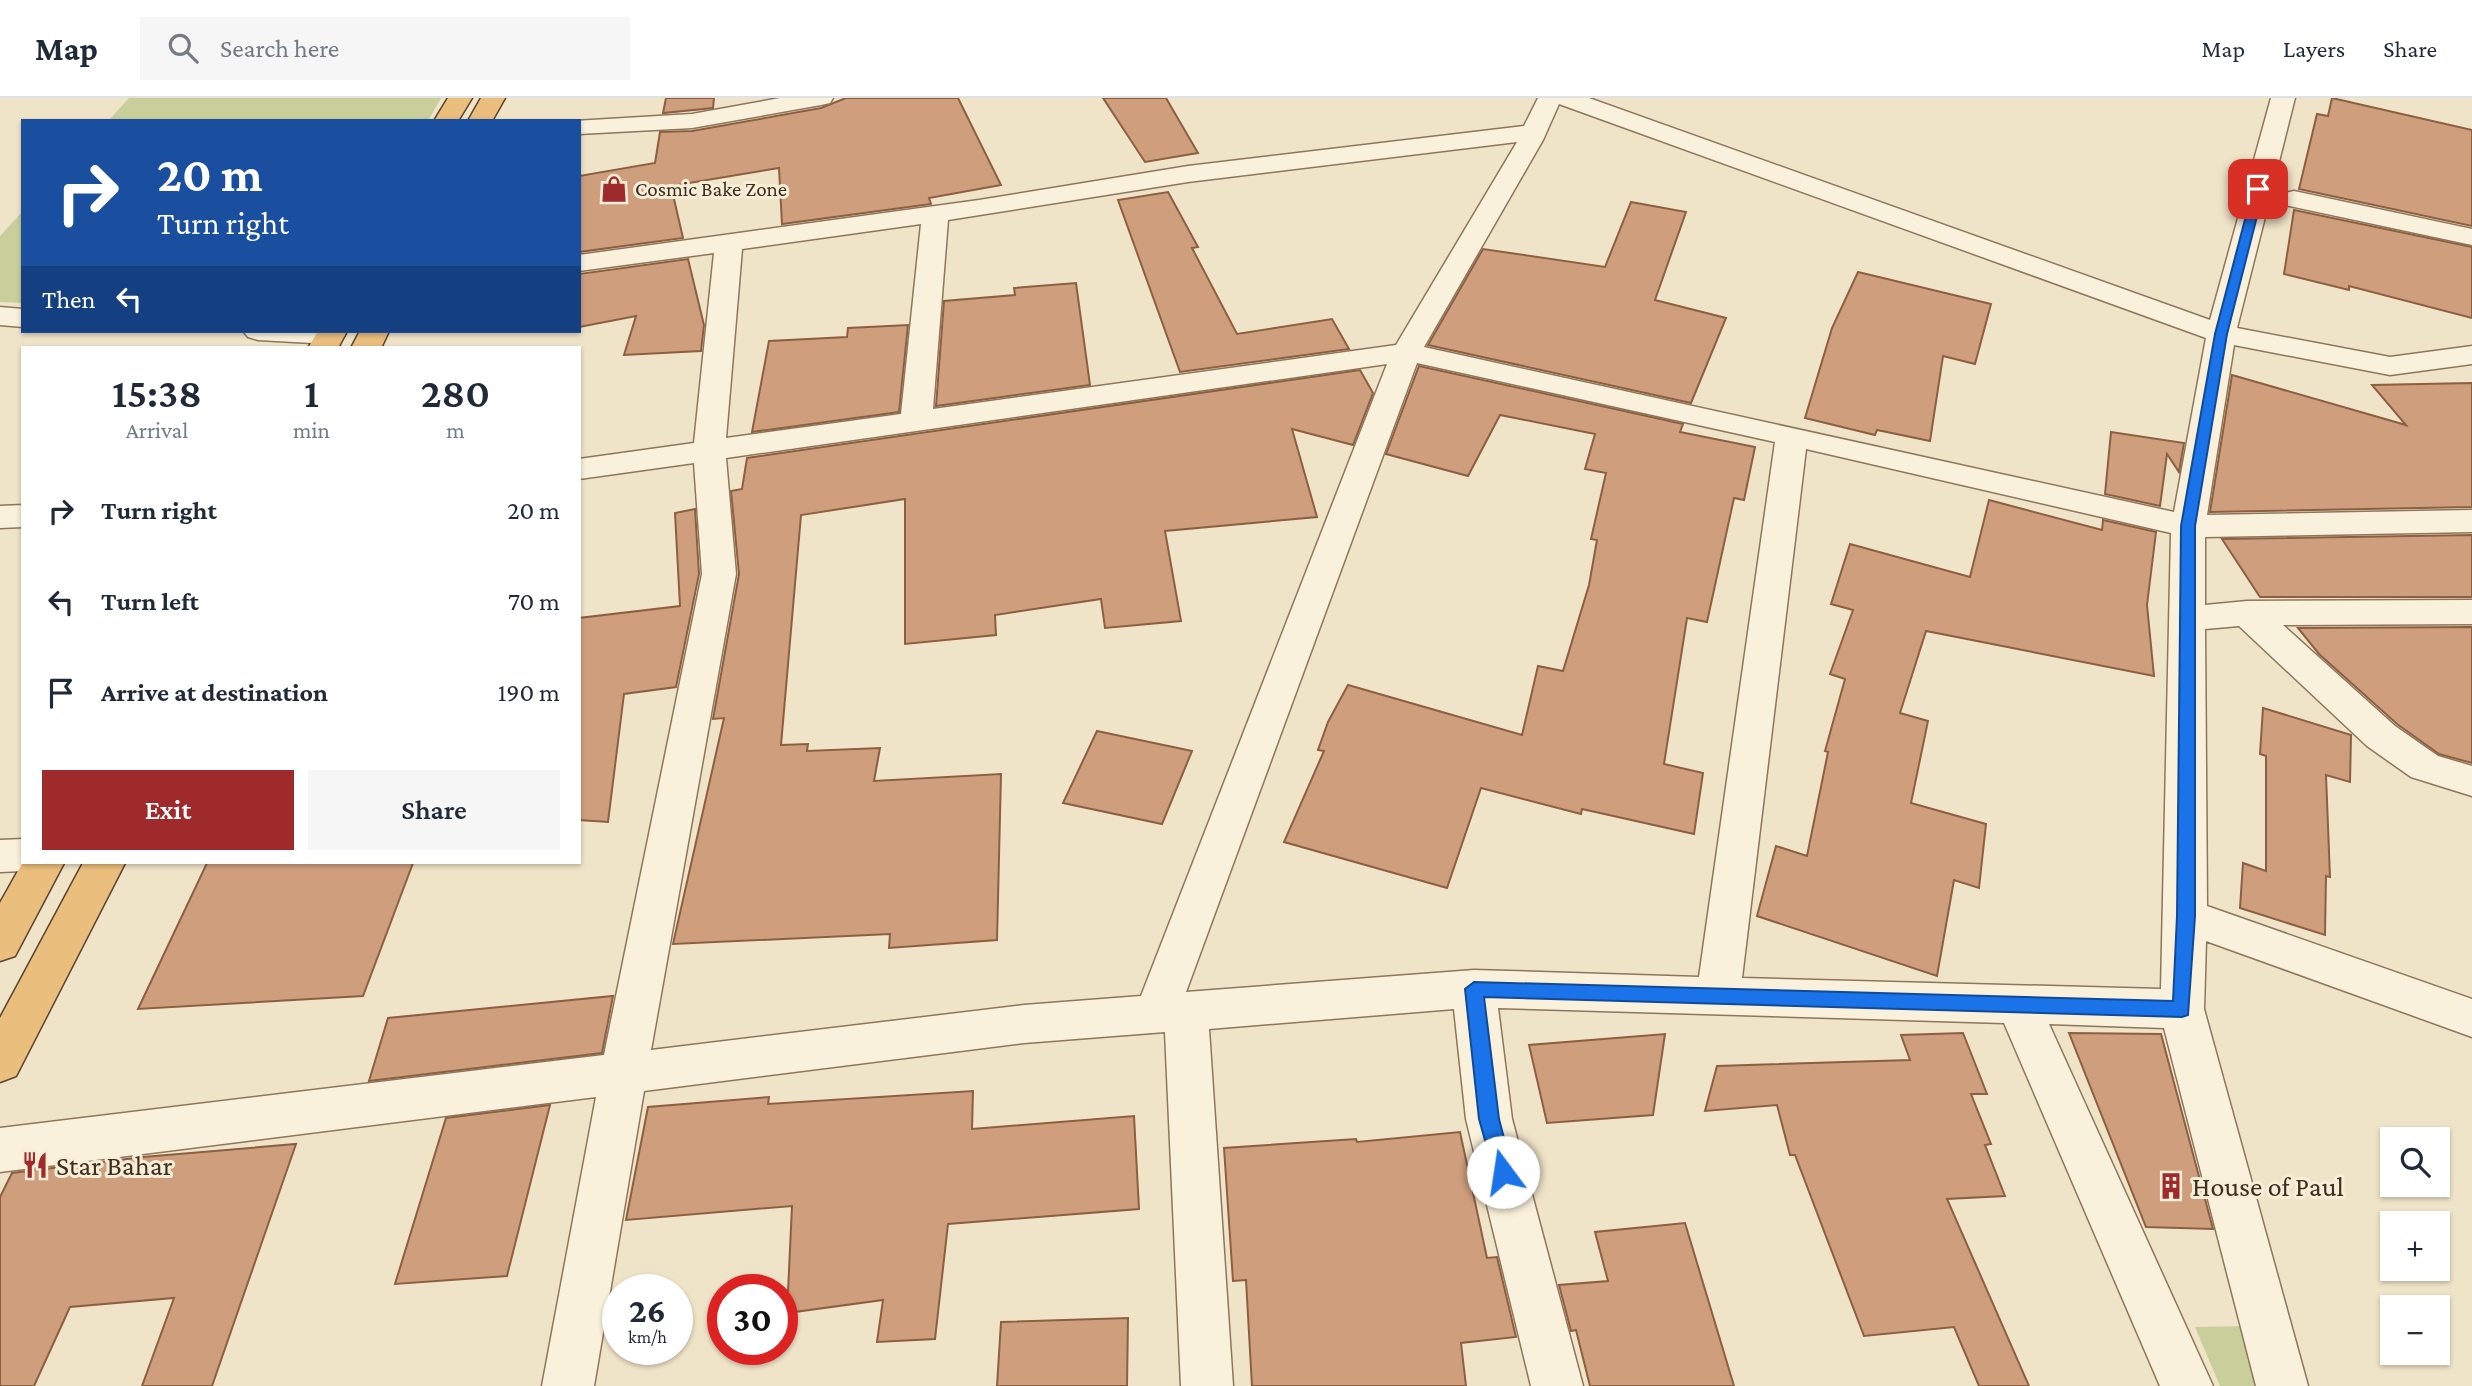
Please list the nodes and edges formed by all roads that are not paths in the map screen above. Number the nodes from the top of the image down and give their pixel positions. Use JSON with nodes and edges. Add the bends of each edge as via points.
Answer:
{"nodes":[{"id":1,"x":460,"y":98,"type":"edge"},
{"id":2,"x":493,"y":98,"type":"edge"},
{"id":3,"x":821,"y":98,"type":"edge"},
{"id":4,"x":1550,"y":98,"type":"edge"},
{"id":5,"x":1566,"y":98,"type":"edge"},
{"id":6,"x":2283,"y":98,"type":"edge"},
{"id":7,"x":447,"y":119,"type":"edge"},
{"id":8,"x":481,"y":119,"type":"edge"},
{"id":9,"x":581,"y":127,"type":"edge"},
{"id":10,"x":1534,"y":132,"type":"junction"},
{"id":11,"x":2294,"y":199,"type":"dead end"},
{"id":12,"x":935,"y":214,"type":"junction"},
{"id":13,"x":2472,"y":237,"type":"edge"},
{"id":14,"x":729,"y":241,"type":"junction"},
{"id":15,"x":581,"y":263,"type":"edge"},
{"id":16,"x":0,"y":316,"type":"edge"},
{"id":17,"x":21,"y":317,"type":"edge"},
{"id":18,"x":278,"y":333,"type":"edge"},
{"id":19,"x":2221,"y":334,"type":"junction"},
{"id":20,"x":329,"y":338,"type":"edge"},
{"id":21,"x":1406,"y":352,"type":"junction"},
{"id":22,"x":2472,"y":355,"type":"edge"},
{"id":23,"x":916,"y":421,"type":"junction"},
{"id":24,"x":1792,"y":436,"type":"junction"},
{"id":25,"x":711,"y":450,"type":"junction"},
{"id":26,"x":581,"y":469,"type":"edge"},
{"id":27,"x":21,"y":516,"type":"edge"},
{"id":28,"x":0,"y":517,"type":"edge"},
{"id":29,"x":2472,"y":521,"type":"edge"},
{"id":30,"x":2188,"y":526,"type":"junction"},
{"id":31,"x":2472,"y":612,"type":"edge"},
{"id":32,"x":2247,"y":613,"type":"junction"},
{"id":33,"x":2187,"y":619,"type":"junction"},
{"id":34,"x":2472,"y":781,"type":"edge"},
{"id":35,"x":21,"y":855,"type":"edge"},
{"id":36,"x":0,"y":856,"type":"edge"},
{"id":37,"x":42,"y":864,"type":"edge"},
{"id":38,"x":103,"y":864,"type":"edge"},
{"id":39,"x":2186,"y":916,"type":"junction"},
{"id":40,"x":0,"y":943,"type":"edge"},
{"id":41,"x":1474,"y":989,"type":"junction"},
{"id":42,"x":1718,"y":996,"type":"junction"},
{"id":43,"x":2018,"y":1004,"type":"junction"},
{"id":44,"x":2182,"y":1009,"type":"junction"},
{"id":45,"x":1171,"y":1013,"type":"junction"},
{"id":46,"x":2472,"y":1018,"type":"edge"},
{"id":47,"x":0,"y":1062,"type":"edge"},
{"id":48,"x":624,"y":1072,"type":"junction"},
{"id":49,"x":0,"y":1150,"type":"edge"},
{"id":50,"x":568,"y":1386,"type":"edge"},
{"id":51,"x":1207,"y":1386,"type":"edge"},
{"id":52,"x":1558,"y":1386,"type":"edge"},
{"id":53,"x":2187,"y":1386,"type":"edge"},
{"id":54,"x":2282,"y":1386,"type":"edge"}],
"edges":[{"from":1,"to":7,"type":"highway"},
{"from":2,"to":8,"type":"highway"},
{"from":3,"to":9,"type":"street","via":[[692,121]]},
{"from":4,"to":10,"type":"street"},
{"from":5,"to":19,"type":"street"},
{"from":6,"to":19,"type":"street"},
{"from":10,"to":12,"type":"street","via":[[1188,174]]},
{"from":10,"to":21,"type":"street"},
{"from":11,"to":13,"type":"street"},
{"from":12,"to":14,"type":"street"},
{"from":12,"to":23,"type":"street"},
{"from":14,"to":15,"type":"street"},
{"from":14,"to":25,"type":"street"},
{"from":16,"to":17,"type":"street"},
{"from":18,"to":20,"type":"street"},
{"from":19,"to":22,"type":"street","via":[[2390,366]]},
{"from":19,"to":30,"type":"street"},
{"from":21,"to":23,"type":"street"},
{"from":21,"to":24,"type":"street"},
{"from":21,"to":45,"type":"street"},
{"from":23,"to":25,"type":"street"},
{"from":24,"to":30,"type":"street"},
{"from":24,"to":42,"type":"street"},
{"from":25,"to":26,"type":"street"},
{"from":25,"to":48,"type":"street","via":[[719,573]]},
{"from":27,"to":28,"type":"street"},
{"from":29,"to":30,"type":"street"},
{"from":30,"to":33,"type":"street"},
{"from":31,"to":32,"type":"street"},
{"from":32,"to":33,"type":"street"},
{"from":32,"to":34,"type":"street","via":[[2381,736],[2425,767]]},
{"from":33,"to":39,"type":"street"},
{"from":35,"to":36,"type":"street"},
{"from":37,"to":40,"type":"highway"},
{"from":38,"to":47,"type":"highway"},
{"from":39,"to":44,"type":"street"},
{"from":39,"to":46,"type":"street"},
{"from":41,"to":42,"type":"street"},
{"from":41,"to":45,"type":"street"},
{"from":41,"to":52,"type":"street","via":[[1489,1119]]},
{"from":42,"to":43,"type":"street"},
{"from":43,"to":44,"type":"street"},
{"from":43,"to":53,"type":"street"},
{"from":44,"to":54,"type":"street"},
{"from":45,"to":48,"type":"street","via":[[1024,1024]]},
{"from":45,"to":51,"type":"street"},
{"from":48,"to":49,"type":"street"},
{"from":48,"to":50,"type":"street"}]}
